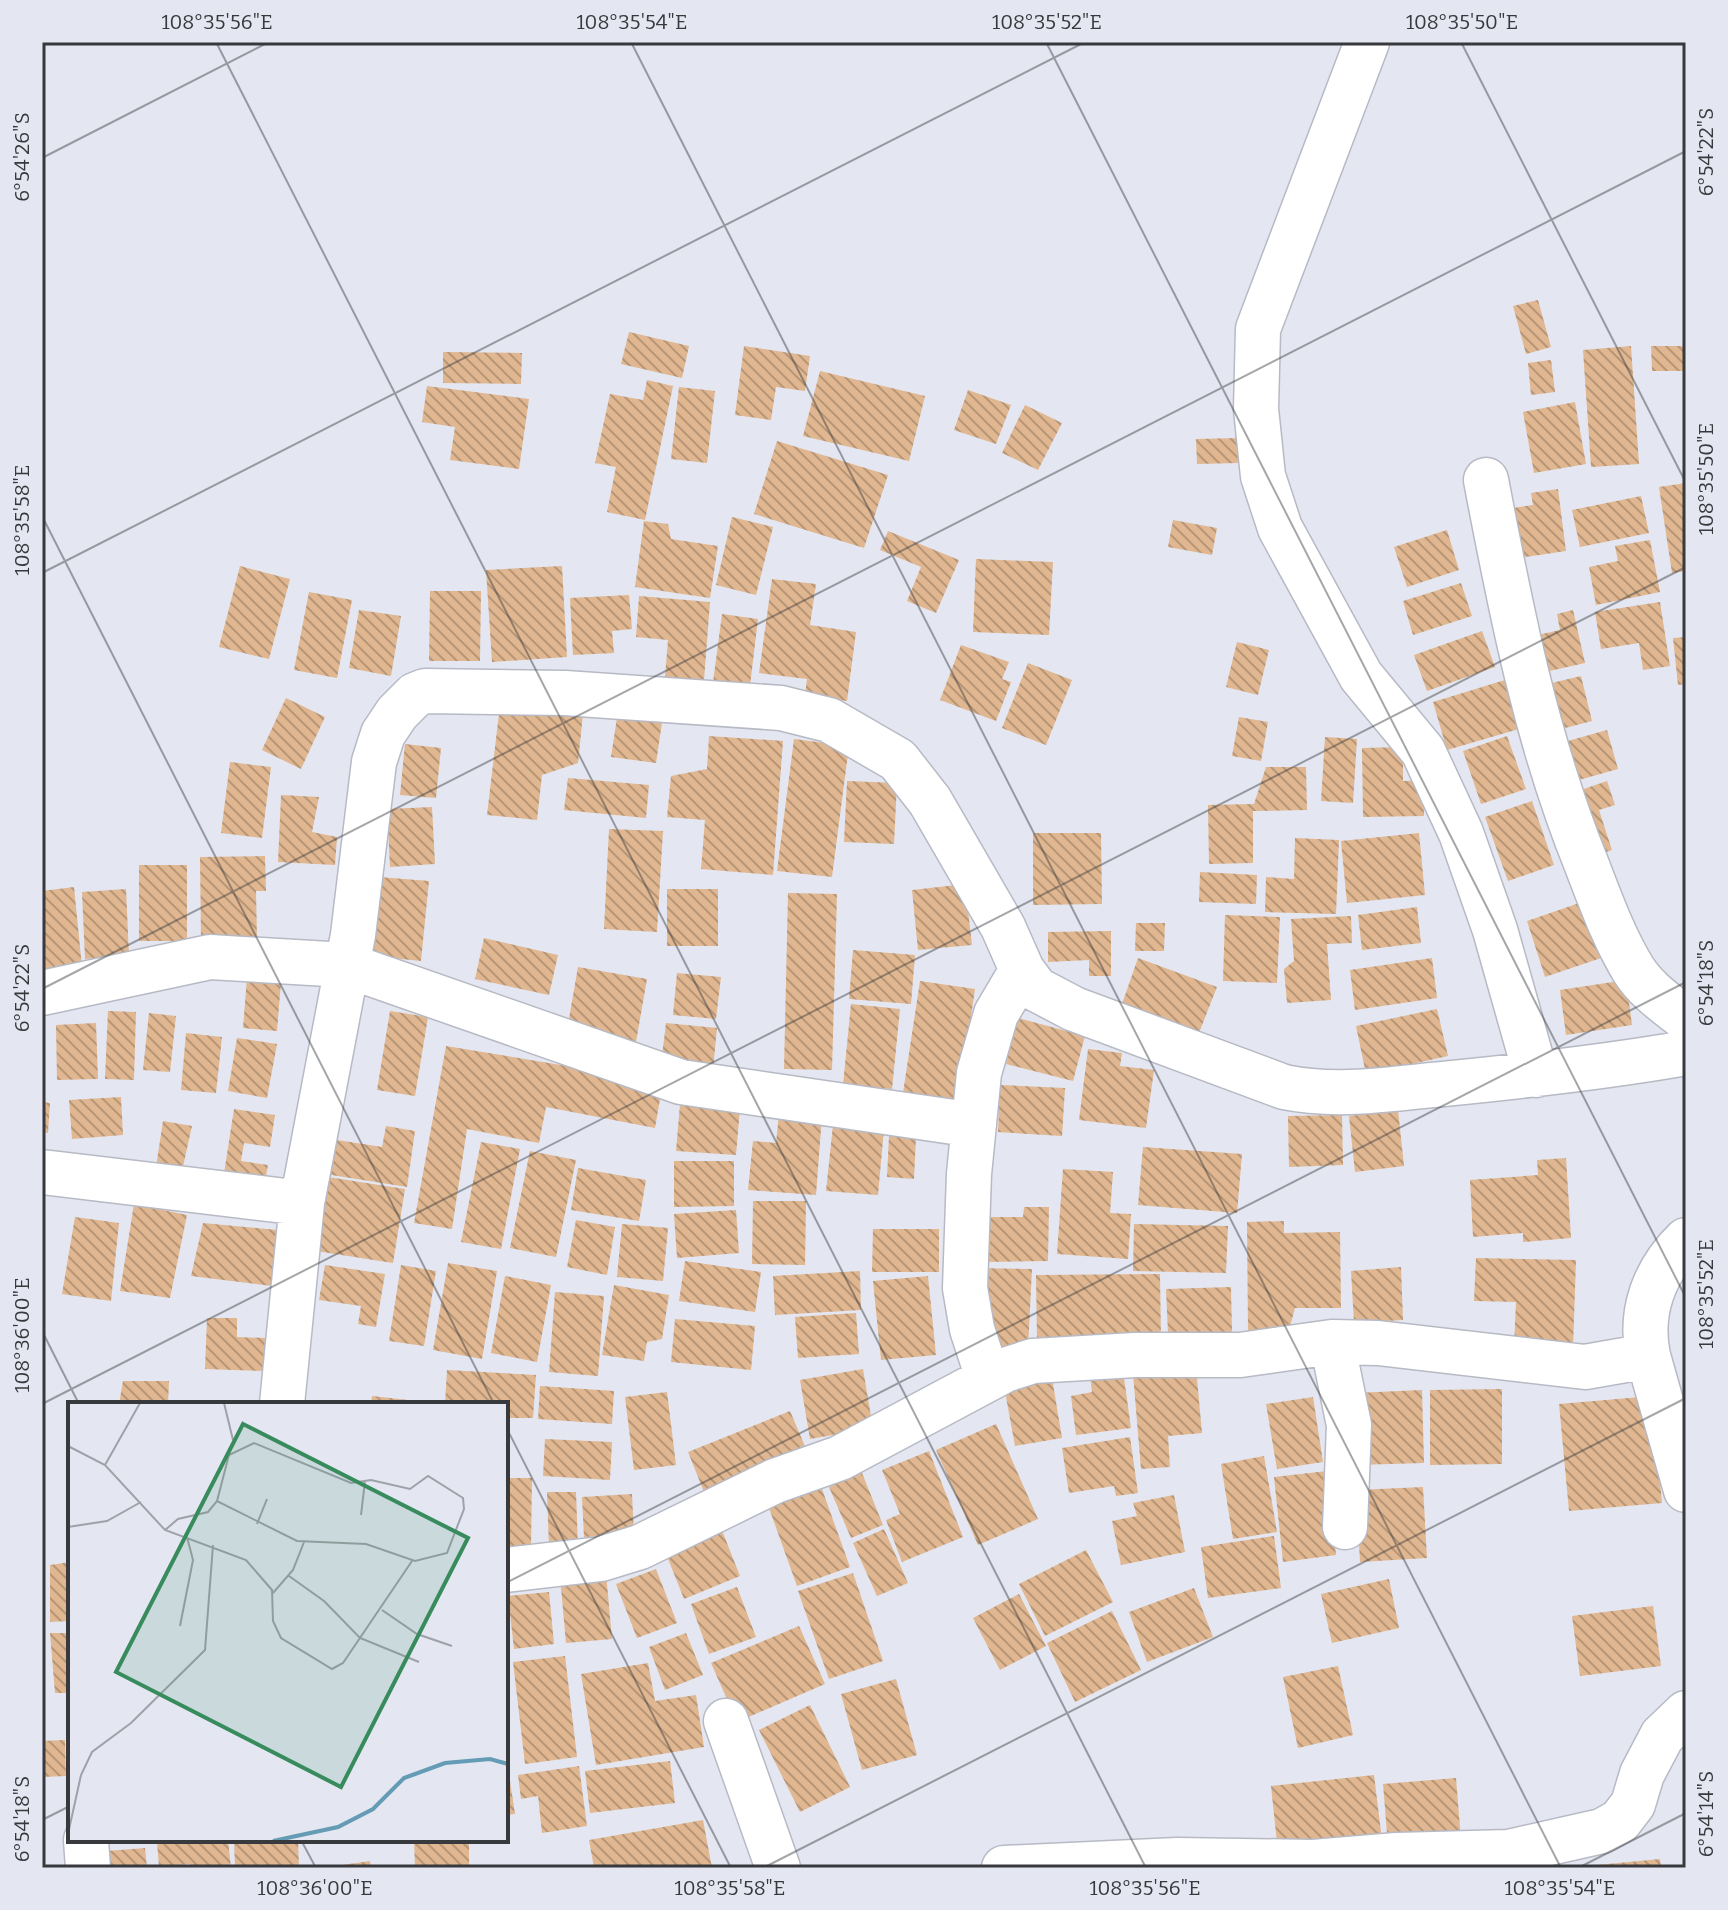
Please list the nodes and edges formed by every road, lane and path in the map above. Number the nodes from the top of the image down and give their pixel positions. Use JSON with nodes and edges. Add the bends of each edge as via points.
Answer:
{"nodes":[{"id":1,"x":1367,"y":42,"type":"edge"},
{"id":2,"x":1486,"y":480,"type":"dead end"},
{"id":3,"x":346,"y":965,"type":"junction"},
{"id":4,"x":1022,"y":970,"type":"junction"},
{"id":5,"x":42,"y":993,"type":"edge"},
{"id":6,"x":1686,"y":1019,"type":"edge"},
{"id":7,"x":1686,"y":1053,"type":"edge"},
{"id":8,"x":1536,"y":1075,"type":"junction"},
{"id":9,"x":974,"y":1125,"type":"junction"},
{"id":10,"x":42,"y":1172,"type":"edge"},
{"id":11,"x":302,"y":1203,"type":"junction"},
{"id":12,"x":1686,"y":1240,"type":"edge"},
{"id":13,"x":1332,"y":1342,"type":"junction"},
{"id":14,"x":1648,"y":1356,"type":"junction"},
{"id":15,"x":988,"y":1378,"type":"junction"},
{"id":16,"x":282,"y":1402,"type":"edge"},
{"id":17,"x":1686,"y":1490,"type":"edge"},
{"id":18,"x":1345,"y":1527,"type":"dead end"},
{"id":19,"x":508,"y":1570,"type":"edge"},
{"id":20,"x":1686,"y":1713,"type":"edge"},
{"id":21,"x":726,"y":1721,"type":"dead end"},
{"id":22,"x":86,"y":1842,"type":"edge"},
{"id":23,"x":88,"y":1868,"type":"edge"},
{"id":24,"x":778,"y":1868,"type":"edge"},
{"id":25,"x":1004,"y":1868,"type":"edge"}],
"edges":[{"from":1,"to":8,"type":"street","via":[[1258,329],[1256,409],[1263,476],[1280,528],[1361,676],[1423,751],[1461,833]]},
{"from":2,"to":6,"type":"street","via":[[1522,665],[1561,803],[1634,971]]},
{"from":3,"to":4,"type":"street","via":[[374,762],[397,713],[425,691],[565,693],[781,708],[829,720],[898,760],[930,801]]},
{"from":3,"to":5,"type":"street","via":[[210,957]]},
{"from":3,"to":9,"type":"street","via":[[681,1082]]},
{"from":3,"to":11,"type":"street"},
{"from":4,"to":8,"type":"street","via":[[1036,989],[1074,1009],[1284,1087],[1318,1094]]},
{"from":4,"to":9,"type":"street","via":[[996,1014],[979,1073]]},
{"from":7,"to":8,"type":"street"},
{"from":9,"to":15,"type":"street","via":[[965,1288]]},
{"from":10,"to":11,"type":"street"},
{"from":11,"to":16,"type":"street"},
{"from":12,"to":14,"type":"street","via":[[1652,1286],[1646,1320]]},
{"from":13,"to":14,"type":"street","via":[[1585,1367]]},
{"from":13,"to":15,"type":"street","via":[[1240,1355],[1033,1361]]},
{"from":13,"to":18,"type":"street","via":[[1349,1425]]},
{"from":14,"to":17,"type":"street"},
{"from":15,"to":19,"type":"street","via":[[840,1458],[775,1481],[640,1547],[601,1559]]},
{"from":20,"to":25,"type":"street","via":[[1662,1736],[1633,1804],[1620,1821],[1602,1831],[1509,1852]]},
{"from":21,"to":24,"type":"street"},
{"from":22,"to":23,"type":"street"}]}
